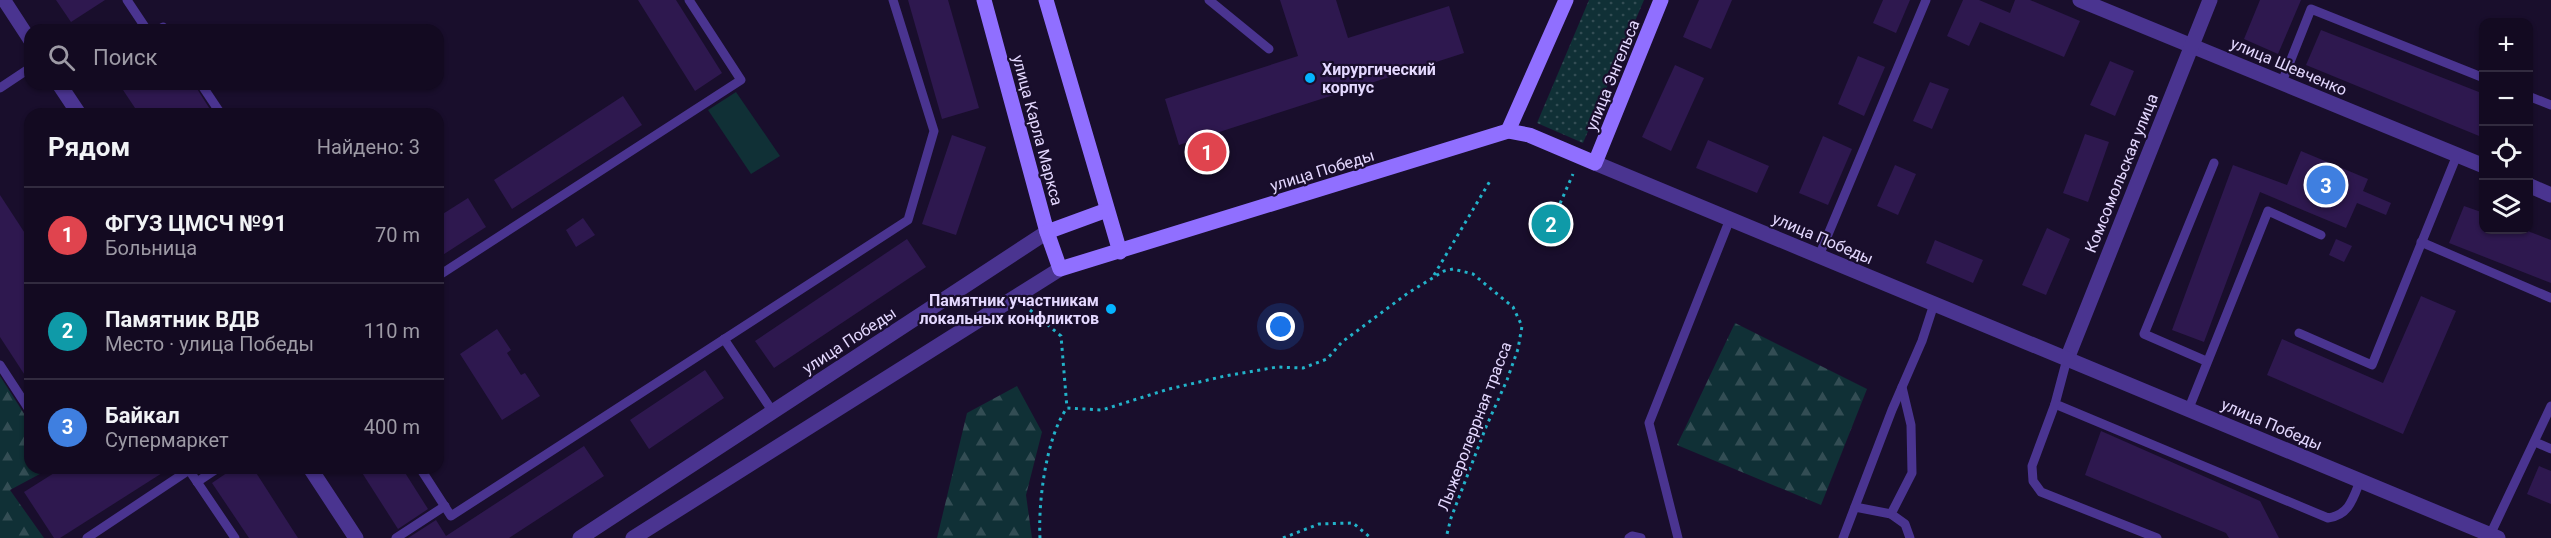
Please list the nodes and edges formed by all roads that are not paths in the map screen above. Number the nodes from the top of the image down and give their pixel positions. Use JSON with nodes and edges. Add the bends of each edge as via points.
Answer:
{"nodes":[{"id":1,"x":4,"y":0,"type":"edge"},
{"id":2,"x":128,"y":0,"type":"edge"},
{"id":3,"x":689,"y":0,"type":"edge"},
{"id":4,"x":893,"y":0,"type":"edge"},
{"id":5,"x":984,"y":0,"type":"edge"},
{"id":6,"x":1046,"y":0,"type":"edge"},
{"id":7,"x":1209,"y":0,"type":"edge"},
{"id":8,"x":1566,"y":0,"type":"edge"},
{"id":9,"x":1661,"y":0,"type":"edge"},
{"id":10,"x":1926,"y":0,"type":"edge"},
{"id":11,"x":2080,"y":0,"type":"edge"},
{"id":12,"x":2210,"y":0,"type":"edge"},
{"id":13,"x":143,"y":24,"type":"edge"},
{"id":14,"x":24,"y":31,"type":"edge"},
{"id":15,"x":2191,"y":45,"type":"junction"},
{"id":16,"x":1269,"y":49,"type":"dead end"},
{"id":17,"x":24,"y":73,"type":"edge"},
{"id":18,"x":2479,"y":76,"type":"edge"},
{"id":19,"x":2282,"y":82,"type":"junction"},
{"id":20,"x":0,"y":88,"type":"edge"},
{"id":21,"x":63,"y":90,"type":"edge"},
{"id":22,"x":205,"y":90,"type":"edge"},
{"id":23,"x":2533,"y":98,"type":"edge"},
{"id":24,"x":2551,"y":105,"type":"edge"},
{"id":25,"x":75,"y":108,"type":"edge"},
{"id":26,"x":217,"y":108,"type":"edge"},
{"id":27,"x":1508,"y":131,"type":"junction"},
{"id":28,"x":2457,"y":155,"type":"junction"},
{"id":29,"x":1596,"y":163,"type":"junction"},
{"id":30,"x":2214,"y":163,"type":"dead end"},
{"id":31,"x":2479,"y":164,"type":"edge"},
{"id":32,"x":2533,"y":187,"type":"edge"},
{"id":33,"x":2551,"y":195,"type":"edge"},
{"id":34,"x":1107,"y":210,"type":"junction"},
{"id":35,"x":1730,"y":219,"type":"junction"},
{"id":36,"x":1047,"y":232,"type":"junction"},
{"id":37,"x":2321,"y":235,"type":"dead end"},
{"id":38,"x":2421,"y":242,"type":"junction"},
{"id":39,"x":1120,"y":252,"type":"junction"},
{"id":40,"x":1819,"y":256,"type":"junction"},
{"id":41,"x":1060,"y":269,"type":"junction"},
{"id":42,"x":444,"y":272,"type":"edge"},
{"id":43,"x":2551,"y":298,"type":"edge"},
{"id":44,"x":1934,"y":304,"type":"junction"},
{"id":45,"x":2299,"y":333,"type":"dead end"},
{"id":46,"x":724,"y":339,"type":"junction"},
{"id":47,"x":2067,"y":359,"type":"junction"},
{"id":48,"x":2206,"y":361,"type":"junction"},
{"id":49,"x":0,"y":365,"type":"edge"},
{"id":50,"x":1902,"y":387,"type":"junction"},
{"id":51,"x":24,"y":402,"type":"edge"},
{"id":52,"x":2055,"y":404,"type":"junction"},
{"id":53,"x":2551,"y":406,"type":"edge"},
{"id":54,"x":2189,"y":408,"type":"junction"},
{"id":55,"x":772,"y":412,"type":"junction"},
{"id":56,"x":2535,"y":442,"type":"junction"},
{"id":57,"x":2551,"y":449,"type":"edge"},
{"id":58,"x":183,"y":474,"type":"edge"},
{"id":59,"x":192,"y":474,"type":"edge"},
{"id":60,"x":209,"y":474,"type":"edge"},
{"id":61,"x":314,"y":474,"type":"edge"},
{"id":62,"x":424,"y":474,"type":"edge"},
{"id":63,"x":2360,"y":481,"type":"junction"},
{"id":64,"x":197,"y":482,"type":"junction"},
{"id":65,"x":445,"y":506,"type":"junction"},
{"id":66,"x":1855,"y":507,"type":"junction"},
{"id":67,"x":1891,"y":514,"type":"junction"},
{"id":68,"x":2494,"y":536,"type":"edge"},
{"id":69,"x":87,"y":538,"type":"edge"},
{"id":70,"x":235,"y":538,"type":"edge"},
{"id":71,"x":356,"y":538,"type":"edge"},
{"id":72,"x":396,"y":538,"type":"edge"},
{"id":73,"x":580,"y":538,"type":"edge"},
{"id":74,"x":633,"y":538,"type":"edge"},
{"id":75,"x":1629,"y":538,"type":"edge"},
{"id":76,"x":1641,"y":538,"type":"edge"},
{"id":77,"x":1678,"y":538,"type":"edge"},
{"id":78,"x":1842,"y":538,"type":"edge"},
{"id":79,"x":1910,"y":538,"type":"edge"},
{"id":80,"x":2157,"y":538,"type":"edge"}],
"edges":[{"from":1,"to":14,"type":"street"},
{"from":2,"to":13,"type":"lane"},
{"from":3,"to":42,"type":"lane","via":[[741,80]]},
{"from":4,"to":46,"type":"lane","via":[[934,131],[908,220]]},
{"from":5,"to":36,"type":"main road","name":"улица Карла Маркса"},
{"from":6,"to":34,"type":"main road"},
{"from":7,"to":16,"type":"lane"},
{"from":8,"to":27,"type":"main road"},
{"from":9,"to":29,"type":"main road","name":"улица Энгельса"},
{"from":10,"to":40,"type":"lane"},
{"from":11,"to":15,"type":"street","name":"улица Шевченко"},
{"from":12,"to":15,"type":"street","name":"Комсомольская улица"},
{"from":15,"to":19,"type":"street","name":"улица Шевченко"},
{"from":15,"to":47,"type":"street","name":"Комсомольская улица"},
{"from":17,"to":20,"type":"lane"},
{"from":18,"to":19,"type":"lane","via":[[2311,9]]},
{"from":19,"to":28,"type":"street","name":"улица Шевченко"},
{"from":21,"to":25,"type":"street"},
{"from":22,"to":26,"type":"lane"},
{"from":23,"to":24,"type":"lane"},
{"from":27,"to":29,"type":"main road","name":"улица Победы","via":[[1529,135]]},
{"from":27,"to":39,"type":"main road","name":"улица Победы"},
{"from":28,"to":31,"type":"street","name":"улица Шевченко"},
{"from":28,"to":38,"type":"lane"},
{"from":29,"to":35,"type":"street","name":"улица Победы"},
{"from":30,"to":48,"type":"lane","via":[[2144,334]]},
{"from":32,"to":33,"type":"street"},
{"from":34,"to":36,"type":"main road","name":"улица Победы"},
{"from":34,"to":39,"type":"main road"},
{"from":35,"to":40,"type":"street","name":"улица Победы"},
{"from":35,"to":77,"type":"lane","via":[[1649,423]]},
{"from":36,"to":41,"type":"main road","name":"улица Карла Маркса"},
{"from":36,"to":55,"type":"street","name":"улица Победы"},
{"from":37,"to":48,"type":"lane","via":[[2268,212]]},
{"from":38,"to":43,"type":"lane"},
{"from":38,"to":45,"type":"lane","via":[[2372,365]]},
{"from":39,"to":41,"type":"main road","name":"улица Победы"},
{"from":40,"to":44,"type":"street","name":"улица Победы"},
{"from":41,"to":74,"type":"street","name":"улица Победы"},
{"from":44,"to":47,"type":"street","name":"улица Победы"},
{"from":44,"to":50,"type":"lane"},
{"from":46,"to":55,"type":"lane"},
{"from":46,"to":65,"type":"lane","via":[[451,516]]},
{"from":47,"to":52,"type":"lane"},
{"from":47,"to":54,"type":"street","name":"улица Победы"},
{"from":48,"to":54,"type":"lane"},
{"from":49,"to":51,"type":"lane"},
{"from":50,"to":66,"type":"lane"},
{"from":50,"to":67,"type":"lane","via":[[1911,425],[1912,473]]},
{"from":52,"to":63,"type":"lane","via":[[2328,518],[2339,517],[2350,507]]},
{"from":52,"to":80,"type":"lane","via":[[2032,466],[2033,481],[2041,492]]},
{"from":53,"to":56,"type":"lane"},
{"from":54,"to":63,"type":"street","name":"улица Победы"},
{"from":55,"to":73,"type":"street","name":"улица Победы"},
{"from":56,"to":57,"type":"lane"},
{"from":56,"to":68,"type":"lane"},
{"from":58,"to":69,"type":"lane"},
{"from":59,"to":64,"type":"lane"},
{"from":60,"to":64,"type":"lane"},
{"from":61,"to":71,"type":"street"},
{"from":62,"to":65,"type":"lane"},
{"from":63,"to":68,"type":"street","name":"улица Победы"},
{"from":64,"to":70,"type":"lane"},
{"from":65,"to":72,"type":"lane"},
{"from":66,"to":67,"type":"lane"},
{"from":66,"to":78,"type":"lane"},
{"from":67,"to":79,"type":"lane","via":[[1905,524]]},
{"from":75,"to":76,"type":"lane"}]}
